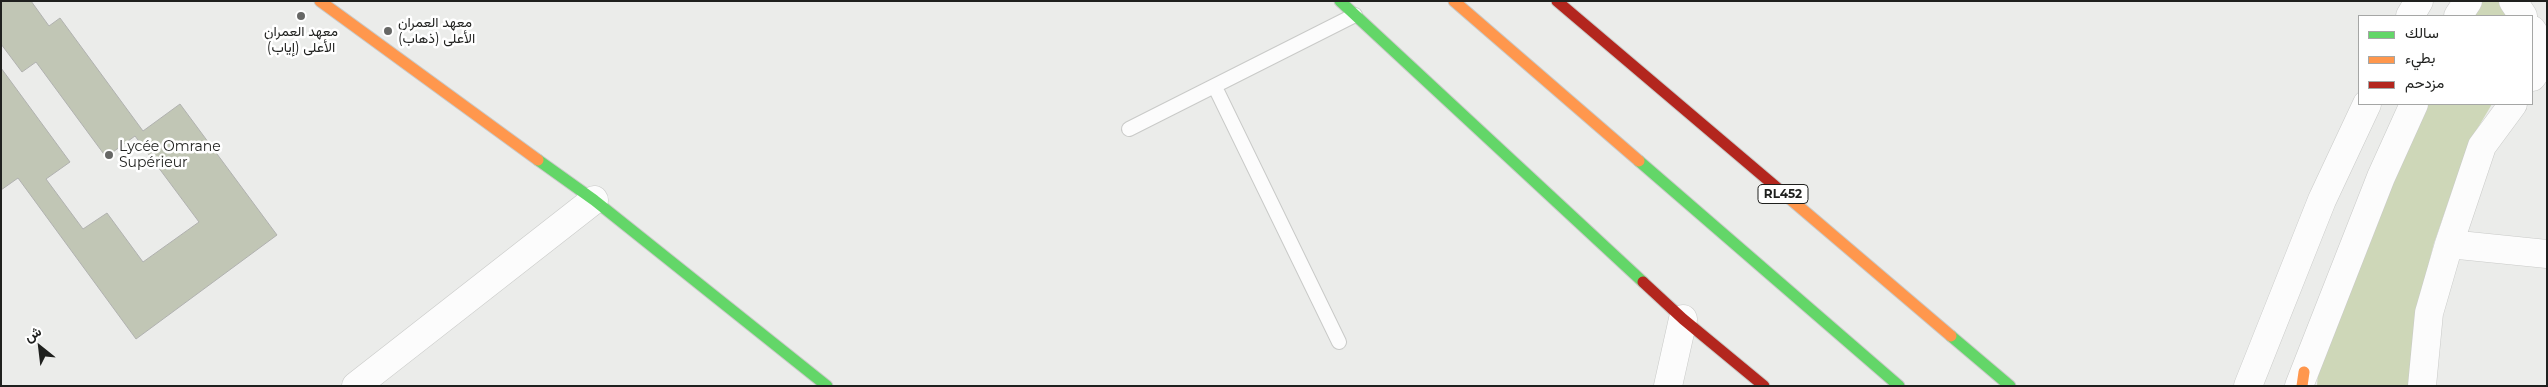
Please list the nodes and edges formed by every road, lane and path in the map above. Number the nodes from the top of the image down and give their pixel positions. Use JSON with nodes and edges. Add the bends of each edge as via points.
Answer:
{"nodes":[{"id":1,"x":320,"y":1,"type":"edge"},
{"id":2,"x":1340,"y":1,"type":"edge"},
{"id":3,"x":1454,"y":1,"type":"edge"},
{"id":4,"x":1557,"y":1,"type":"edge"},
{"id":5,"x":2419,"y":1,"type":"edge"},
{"id":6,"x":2468,"y":1,"type":"edge"},
{"id":7,"x":2513,"y":1,"type":"edge"},
{"id":8,"x":1355,"y":15,"type":"junction"},
{"id":9,"x":2411,"y":15,"type":"edge"},
{"id":10,"x":2459,"y":15,"type":"edge"},
{"id":11,"x":2522,"y":15,"type":"edge"},
{"id":12,"x":2533,"y":32,"type":"edge"},
{"id":13,"x":2547,"y":55,"type":"edge"},
{"id":14,"x":2533,"y":76,"type":"edge"},
{"id":15,"x":1215,"y":87,"type":"junction"},
{"id":16,"x":2367,"y":105,"type":"edge"},
{"id":17,"x":2414,"y":105,"type":"edge"},
{"id":18,"x":2512,"y":105,"type":"edge"},
{"id":19,"x":1129,"y":129,"type":"dead end"},
{"id":20,"x":594,"y":200,"type":"junction"},
{"id":21,"x":2449,"y":244,"type":"junction"},
{"id":22,"x":2547,"y":254,"type":"edge"},
{"id":23,"x":1683,"y":319,"type":"junction"},
{"id":24,"x":1339,"y":342,"type":"dead end"},
{"id":25,"x":2301,"y":381,"type":"edge"},
{"id":26,"x":356,"y":386,"type":"edge"},
{"id":27,"x":827,"y":386,"type":"edge"},
{"id":28,"x":1668,"y":386,"type":"edge"},
{"id":29,"x":1764,"y":386,"type":"edge"},
{"id":30,"x":1899,"y":386,"type":"edge"},
{"id":31,"x":2010,"y":386,"type":"edge"},
{"id":32,"x":2248,"y":386,"type":"edge"},
{"id":33,"x":2422,"y":386,"type":"edge"}],
"edges":[{"from":1,"to":20,"type":"main road"},
{"from":2,"to":8,"type":"main road"},
{"from":3,"to":30,"type":"main road"},
{"from":4,"to":31,"type":"main road","number":"RL452"},
{"from":5,"to":9,"type":"street"},
{"from":6,"to":10,"type":"street"},
{"from":7,"to":11,"type":"street"},
{"from":8,"to":15,"type":"lane"},
{"from":8,"to":23,"type":"main road"},
{"from":12,"to":13,"type":"street"},
{"from":13,"to":14,"type":"street"},
{"from":15,"to":19,"type":"lane"},
{"from":15,"to":24,"type":"lane"},
{"from":16,"to":32,"type":"street","via":[[2322,200]]},
{"from":17,"to":25,"type":"street","via":[[2381,177]]},
{"from":18,"to":21,"type":"street","via":[[2482,146]]},
{"from":20,"to":26,"type":"street"},
{"from":20,"to":27,"type":"main road"},
{"from":21,"to":22,"type":"street"},
{"from":21,"to":33,"type":"street","via":[[2429,313]]},
{"from":23,"to":28,"type":"street"},
{"from":23,"to":29,"type":"main road"}]}
